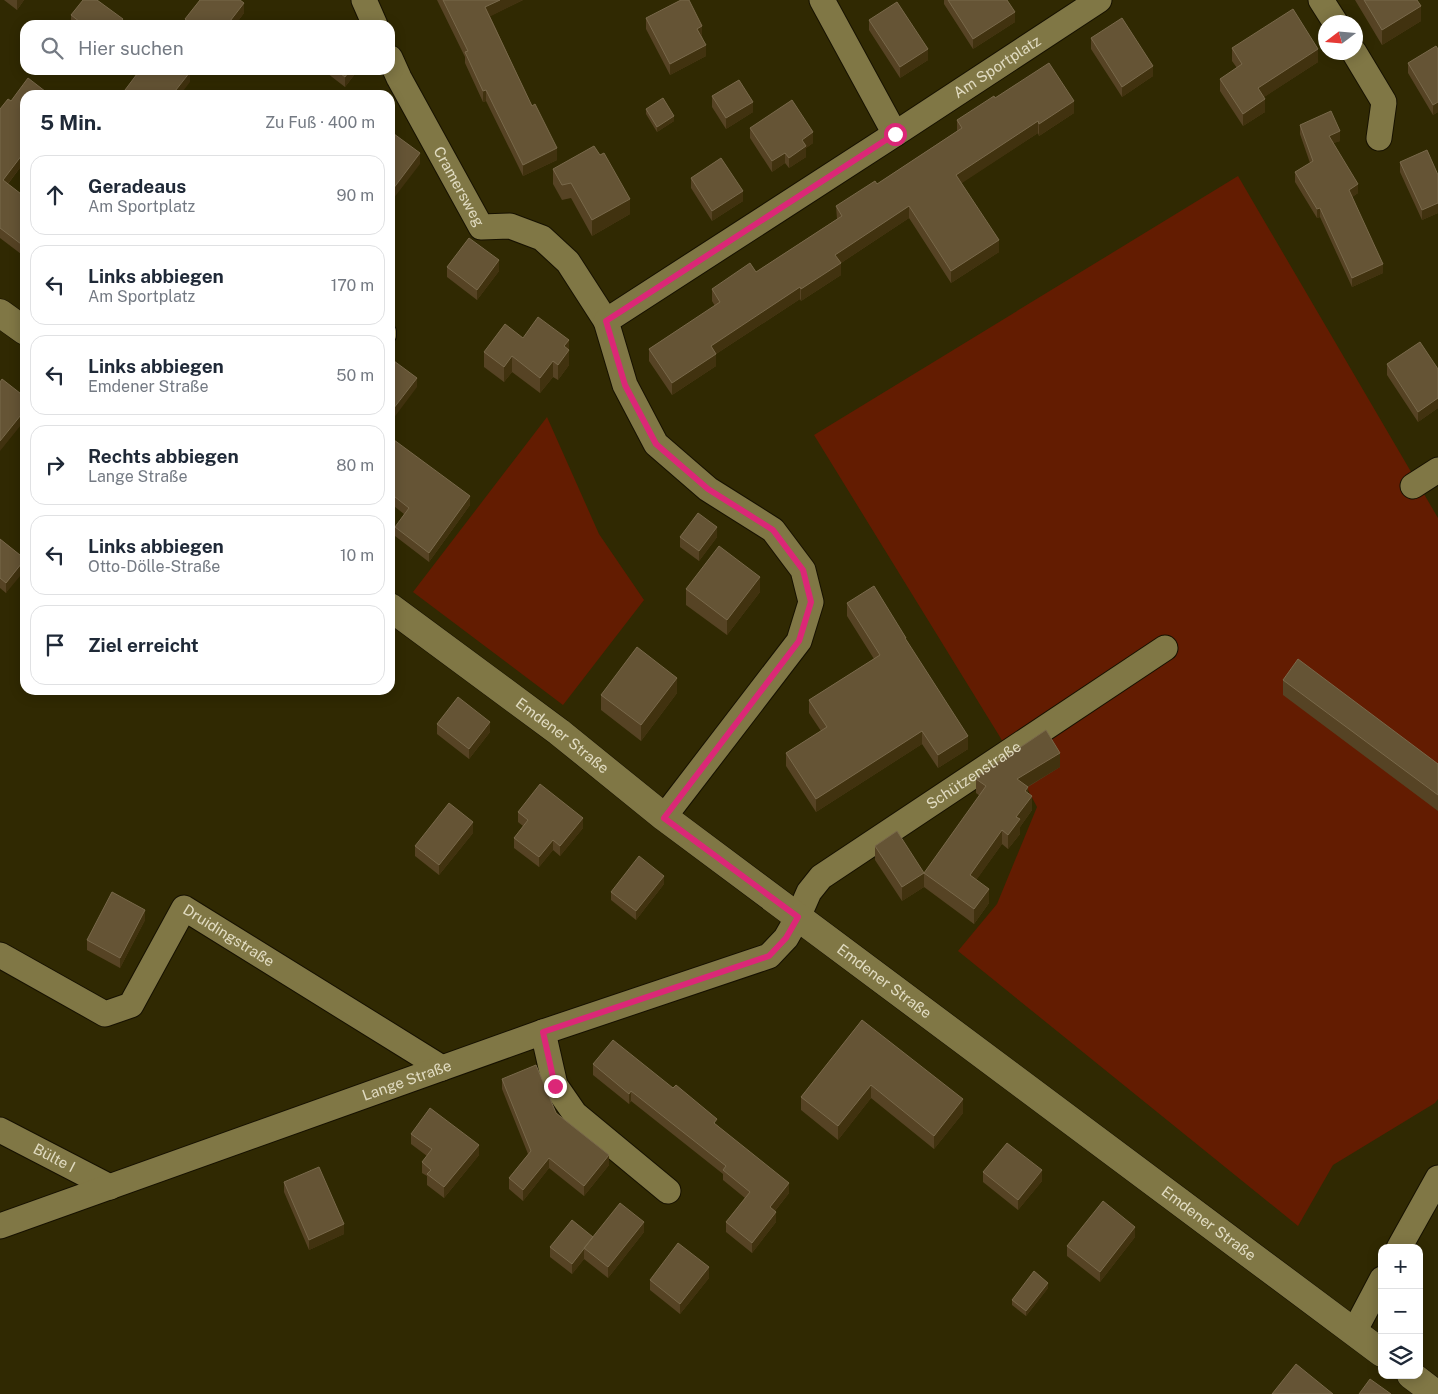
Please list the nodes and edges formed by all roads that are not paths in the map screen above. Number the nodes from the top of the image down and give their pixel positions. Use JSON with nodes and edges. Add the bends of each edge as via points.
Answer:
{"nodes":[{"id":1,"x":364,"y":0,"type":"edge"},
{"id":2,"x":822,"y":0,"type":"edge"},
{"id":3,"x":1099,"y":0,"type":"edge"},
{"id":4,"x":1321,"y":0,"type":"edge"},
{"id":5,"x":1331,"y":15,"type":"edge"},
{"id":6,"x":373,"y":20,"type":"edge"},
{"id":7,"x":1359,"y":60,"type":"edge"},
{"id":8,"x":392,"y":77,"type":"edge"},
{"id":9,"x":895,"y":134,"type":"junction"},
{"id":10,"x":1380,"y":138,"type":"dead end"},
{"id":11,"x":0,"y":312,"type":"edge"},
{"id":12,"x":606,"y":321,"type":"junction"},
{"id":13,"x":20,"y":328,"type":"edge"},
{"id":14,"x":1438,"y":470,"type":"edge"},
{"id":15,"x":1413,"y":486,"type":"dead end"},
{"id":16,"x":395,"y":611,"type":"edge"},
{"id":17,"x":1165,"y":648,"type":"dead end"},
{"id":18,"x":664,"y":818,"type":"junction"},
{"id":19,"x":798,"y":917,"type":"junction"},
{"id":20,"x":0,"y":955,"type":"edge"},
{"id":21,"x":543,"y":1032,"type":"junction"},
{"id":22,"x":442,"y":1068,"type":"junction"},
{"id":23,"x":0,"y":1130,"type":"edge"},
{"id":24,"x":1438,"y":1178,"type":"edge"},
{"id":25,"x":110,"y":1187,"type":"junction"},
{"id":26,"x":668,"y":1191,"type":"dead end"},
{"id":27,"x":0,"y":1226,"type":"edge"},
{"id":28,"x":1401,"y":1244,"type":"edge"},
{"id":29,"x":1378,"y":1287,"type":"edge"},
{"id":30,"x":1354,"y":1332,"type":"junction"},
{"id":31,"x":1378,"y":1350,"type":"edge"},
{"id":32,"x":1416,"y":1379,"type":"edge"},
{"id":33,"x":1436,"y":1394,"type":"edge"}],
"edges":[{"from":1,"to":6,"type":"street"},
{"from":2,"to":9,"type":"street"},
{"from":3,"to":9,"type":"street","name":"Am Sportplatz"},
{"from":4,"to":5,"type":"street"},
{"from":7,"to":10,"type":"street","via":[[1384,102]]},
{"from":8,"to":12,"type":"street","name":"Cramersweg","via":[[482,227],[510,226],[542,238],[568,262]]},
{"from":9,"to":12,"type":"street","name":"Am Sportplatz"},
{"from":11,"to":13,"type":"street"},
{"from":12,"to":18,"type":"street","via":[[625,385],[656,444],[708,489],[773,530],[803,570],[811,602],[799,641]]},
{"from":14,"to":15,"type":"street"},
{"from":16,"to":18,"type":"street","name":"Emdener Straße","via":[[559,732]]},
{"from":17,"to":19,"type":"street","name":"Schützenstraße","via":[[821,877],[809,892]]},
{"from":18,"to":19,"type":"street","name":"Emdener Straße"},
{"from":19,"to":21,"type":"street","name":"Lange Straße","via":[[786,938],[769,956]]},
{"from":19,"to":30,"type":"street","name":"Emdener Straße"},
{"from":20,"to":22,"type":"street","name":"Druidingstraße","via":[[105,1014],[131,1005],[184,908]]},
{"from":21,"to":22,"type":"street","name":"Lange Straße"},
{"from":21,"to":26,"type":"street","via":[[555,1086],[575,1114]]},
{"from":22,"to":25,"type":"street","name":"Lange Straße"},
{"from":23,"to":25,"type":"street","name":"Bülte I"},
{"from":24,"to":28,"type":"street"},
{"from":25,"to":27,"type":"street","name":"Lange Straße"},
{"from":29,"to":30,"type":"street"},
{"from":30,"to":31,"type":"street","name":"Emdener Straße"},
{"from":32,"to":33,"type":"street"}]}
